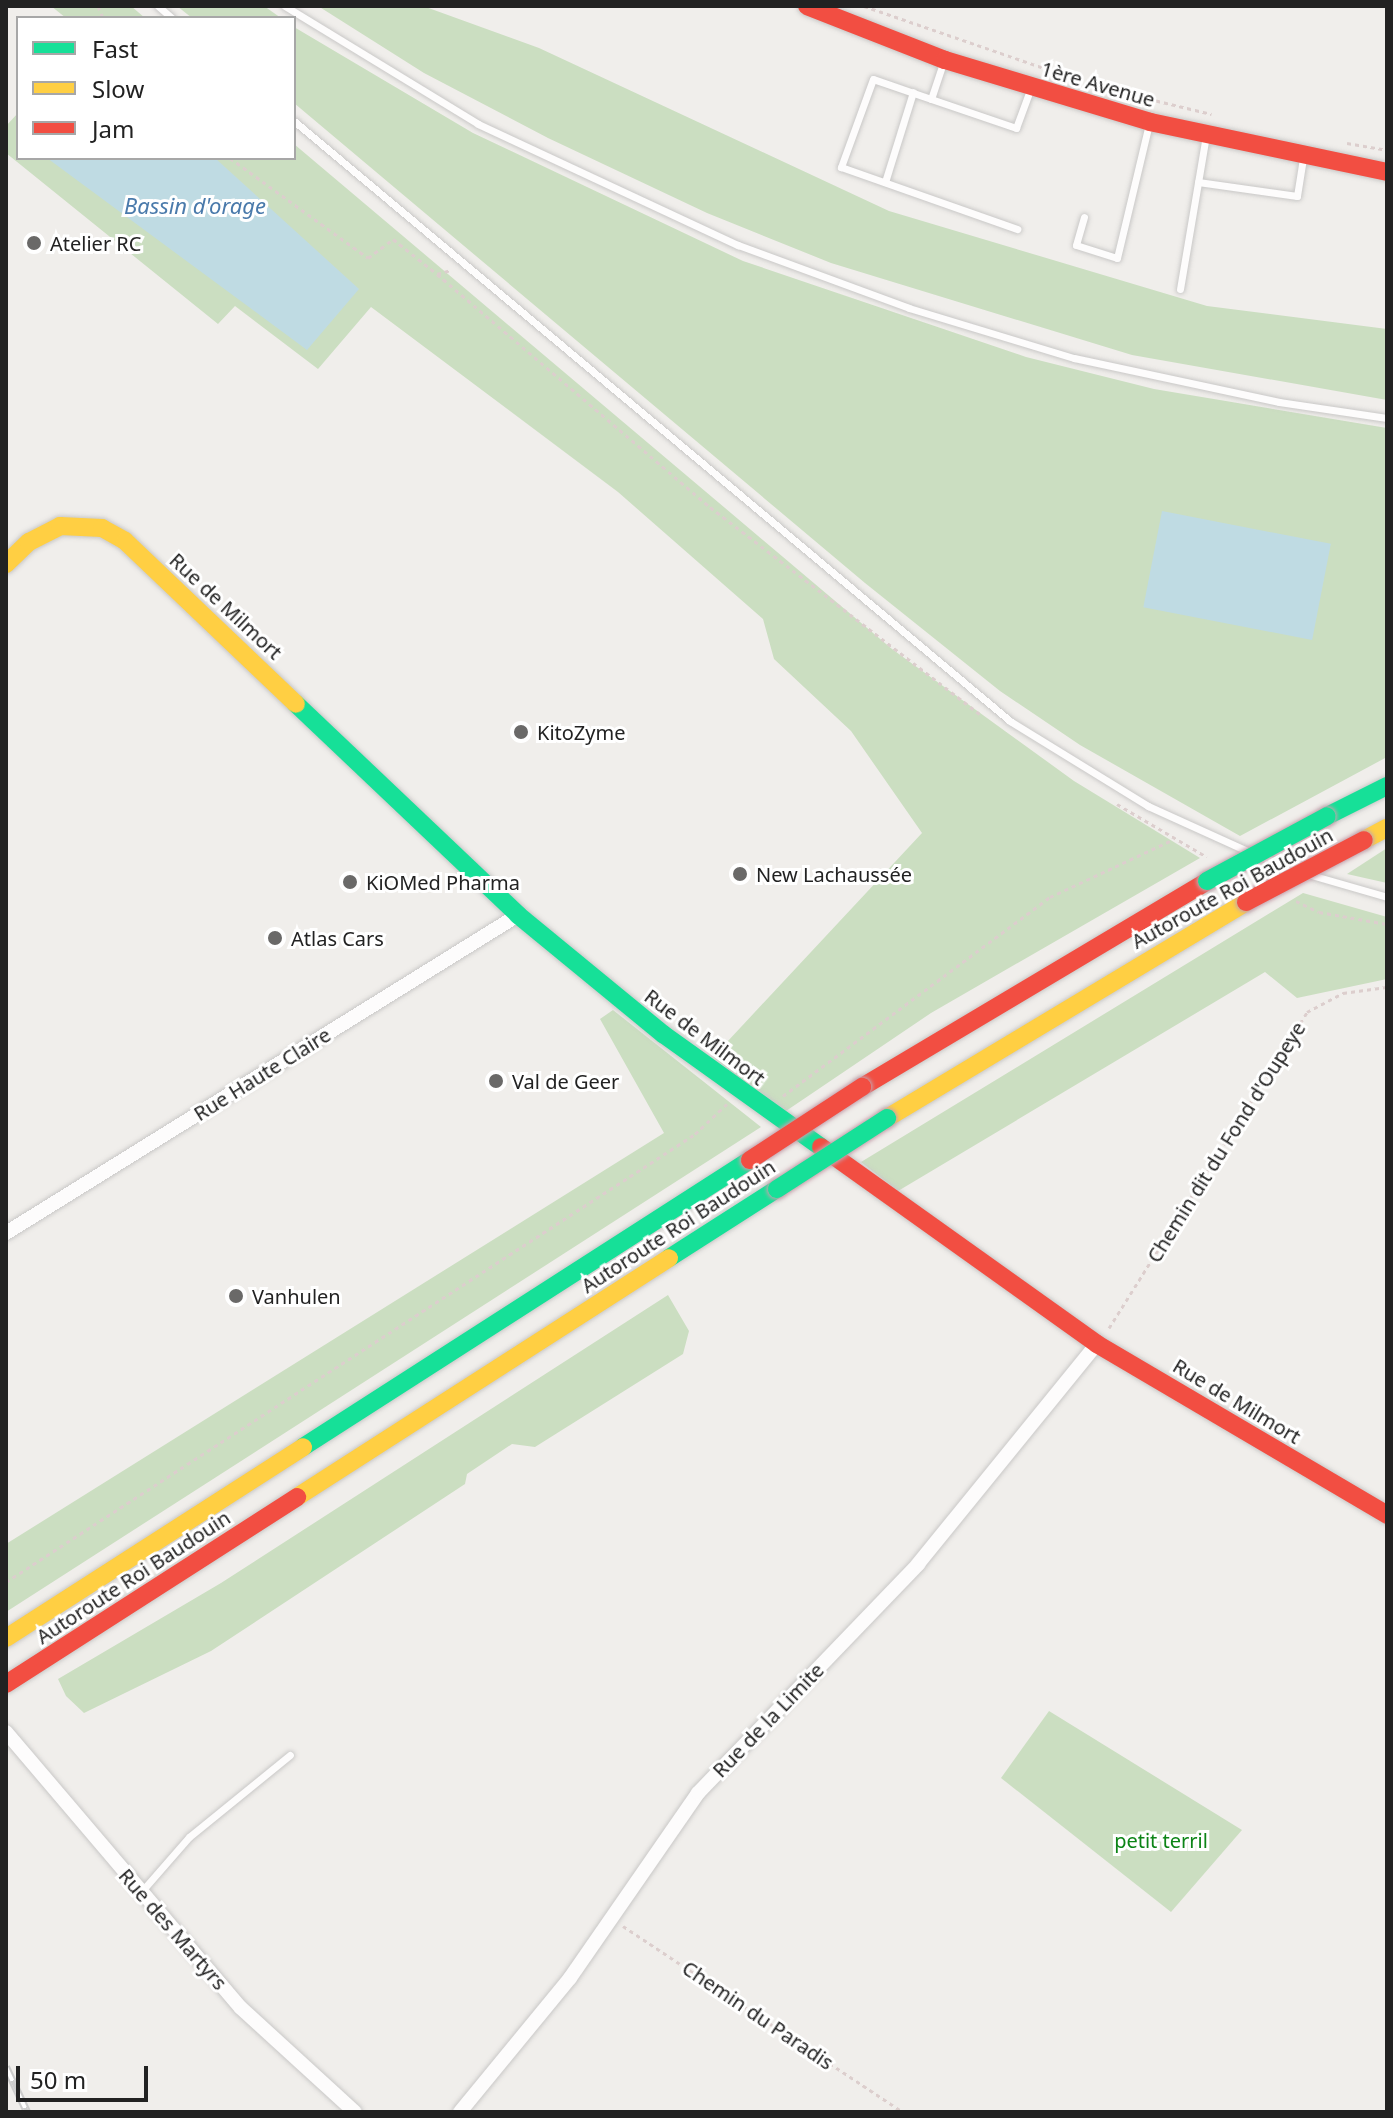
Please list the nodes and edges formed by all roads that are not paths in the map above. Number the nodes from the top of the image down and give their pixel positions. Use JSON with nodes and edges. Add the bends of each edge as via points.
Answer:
{"nodes":[{"id":1,"x":285,"y":6,"type":"edge"},
{"id":2,"x":818,"y":8,"type":"edge"},
{"id":3,"x":945,"y":60,"type":"junction"},
{"id":4,"x":1031,"y":88,"type":"junction"},
{"id":5,"x":913,"y":92,"type":"junction"},
{"id":6,"x":931,"y":99,"type":"junction"},
{"id":7,"x":1150,"y":122,"type":"junction"},
{"id":8,"x":296,"y":123,"type":"edge"},
{"id":9,"x":1206,"y":136,"type":"junction"},
{"id":10,"x":1303,"y":157,"type":"junction"},
{"id":11,"x":1387,"y":172,"type":"edge"},
{"id":12,"x":885,"y":182,"type":"junction"},
{"id":13,"x":1198,"y":182,"type":"junction"},
{"id":14,"x":1084,"y":217,"type":"dead end"},
{"id":15,"x":1017,"y":229,"type":"dead end"},
{"id":16,"x":1180,"y":289,"type":"dead end"},
{"id":17,"x":1387,"y":418,"type":"edge"},
{"id":18,"x":6,"y":564,"type":"edge"},
{"id":19,"x":1387,"y":786,"type":"edge"},
{"id":20,"x":1387,"y":828,"type":"edge"},
{"id":21,"x":1387,"y":897,"type":"edge"},
{"id":22,"x":518,"y":915,"type":"junction"},
{"id":23,"x":6,"y":1233,"type":"edge"},
{"id":24,"x":1097,"y":1344,"type":"junction"},
{"id":25,"x":1387,"y":1515,"type":"edge"},
{"id":26,"x":12,"y":1634,"type":"edge"},
{"id":27,"x":6,"y":1684,"type":"edge"},
{"id":28,"x":6,"y":1732,"type":"edge"},
{"id":29,"x":290,"y":1755,"type":"dead end"},
{"id":30,"x":141,"y":1892,"type":"junction"},
{"id":31,"x":355,"y":2112,"type":"edge"},
{"id":32,"x":460,"y":2112,"type":"edge"}],
"edges":[{"from":1,"to":17,"type":"lane","via":[[478,124],[593,182],[752,250],[909,308],[1074,358],[1279,402]]},
{"from":2,"to":3,"type":"main road","name":"1ère Avenue"},
{"from":3,"to":4,"type":"main road","name":"1ère Avenue"},
{"from":3,"to":6,"type":"lane"},
{"from":4,"to":6,"type":"lane","via":[[1016,128]]},
{"from":4,"to":7,"type":"main road","name":"1ère Avenue"},
{"from":5,"to":6,"type":"lane"},
{"from":5,"to":12,"type":"lane"},
{"from":5,"to":12,"type":"lane","via":[[873,79],[841,167]]},
{"from":7,"to":9,"type":"main road","name":"1ère Avenue"},
{"from":7,"to":14,"type":"lane","via":[[1117,258],[1076,245]]},
{"from":8,"to":21,"type":"lane","via":[[938,666],[1022,729],[1083,770],[1215,838],[1294,870]]},
{"from":9,"to":10,"type":"main road","name":"1ère Avenue"},
{"from":9,"to":13,"type":"lane"},
{"from":10,"to":11,"type":"main road","name":"1ère Avenue"},
{"from":10,"to":13,"type":"lane","via":[[1297,196]]},
{"from":12,"to":15,"type":"lane"},
{"from":13,"to":16,"type":"lane"},
{"from":18,"to":22,"type":"main road","name":"Rue de Milmort","via":[[29,542],[60,526],[102,528],[125,541]]},
{"from":19,"to":26,"type":"main road","name":"Autoroute Roi Baudouin","bridge":true,"via":[[1207,881],[862,1087]]},
{"from":20,"to":27,"type":"main road","name":"Autoroute Roi Baudouin","bridge":true,"via":[[1246,902],[887,1118]]},
{"from":22,"to":23,"type":"street","name":"Rue Haute Claire"},
{"from":22,"to":24,"type":"main road","name":"Rue de Milmort","via":[[740,1092]]},
{"from":24,"to":25,"type":"main road","name":"Rue de Milmort"},
{"from":24,"to":32,"type":"street","name":"Rue de la Limite","via":[[918,1564],[698,1793],[614,1918]]},
{"from":28,"to":30,"type":"street","name":"Rue des Martyrs"},
{"from":29,"to":30,"type":"lane","via":[[189,1837]]},
{"from":30,"to":31,"type":"street","name":"Rue des Martyrs","via":[[241,2008]]}]}
